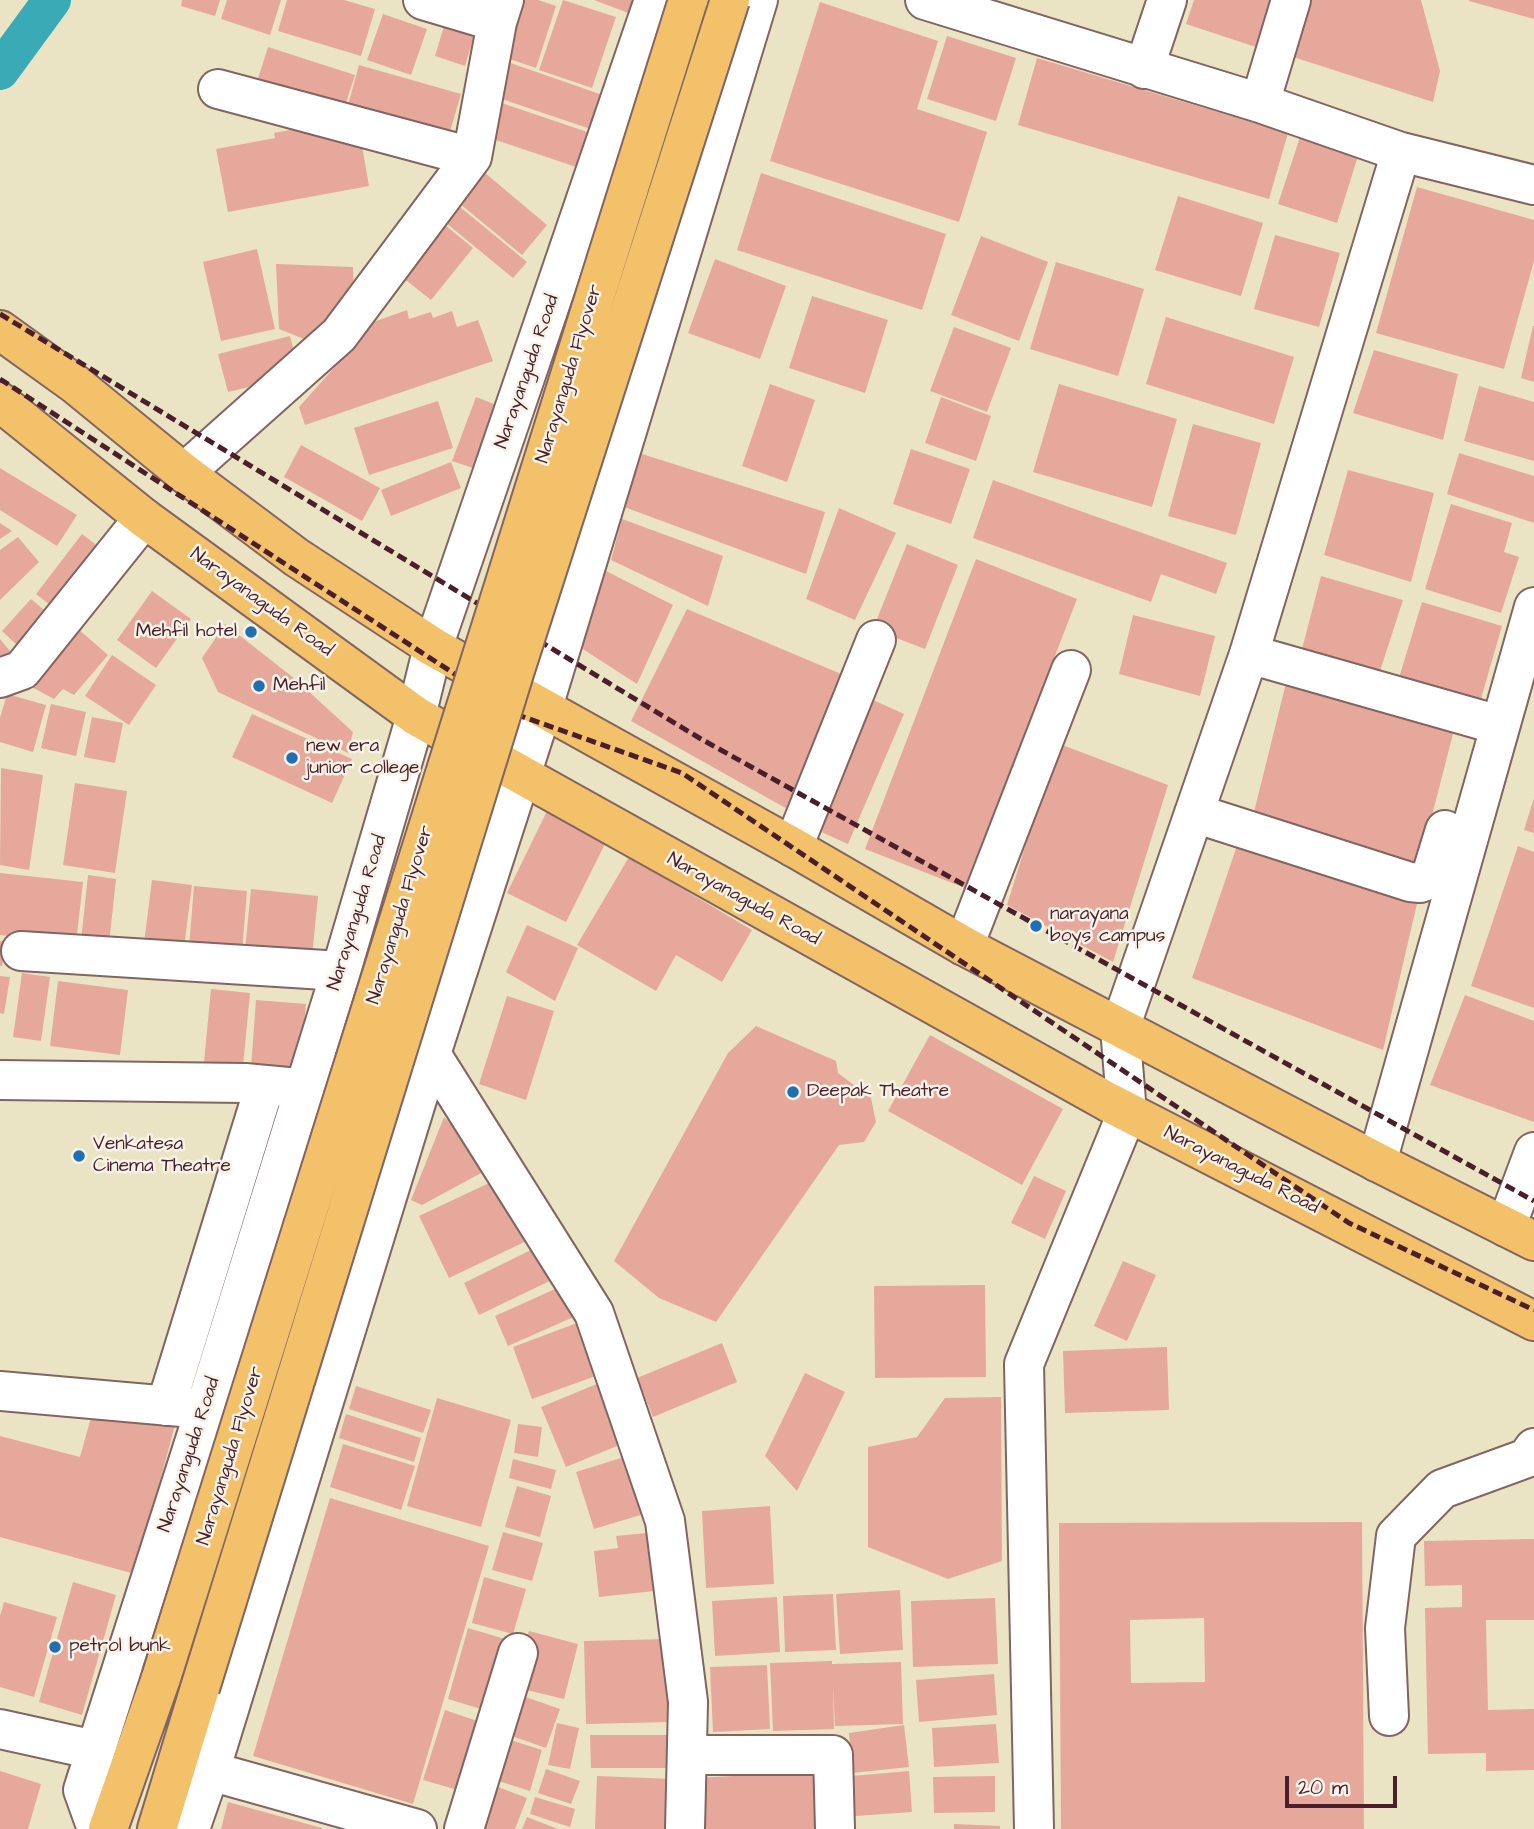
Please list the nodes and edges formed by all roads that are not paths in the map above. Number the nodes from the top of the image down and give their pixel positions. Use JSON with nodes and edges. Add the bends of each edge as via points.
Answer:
{"nodes":[{"id":1,"x":423,"y":0,"type":"edge"},
{"id":2,"x":654,"y":0,"type":"edge"},
{"id":3,"x":688,"y":0,"type":"edge"},
{"id":4,"x":730,"y":0,"type":"edge"},
{"id":5,"x":758,"y":0,"type":"edge"},
{"id":6,"x":1167,"y":0,"type":"edge"},
{"id":7,"x":1291,"y":0,"type":"edge"},
{"id":8,"x":937,"y":2,"type":"edge"},
{"id":9,"x":500,"y":11,"type":"edge"},
{"id":10,"x":1144,"y":69,"type":"junction"},
{"id":11,"x":218,"y":89,"type":"dead end"},
{"id":12,"x":1260,"y":103,"type":"junction"},
{"id":13,"x":1401,"y":152,"type":"junction"},
{"id":14,"x":472,"y":157,"type":"junction"},
{"id":15,"x":1534,"y":185,"type":"edge"},
{"id":16,"x":0,"y":330,"type":"edge"},
{"id":17,"x":0,"y":402,"type":"edge"},
{"id":18,"x":184,"y":473,"type":"junction"},
{"id":19,"x":144,"y":518,"type":"junction"},
{"id":20,"x":1534,"y":607,"type":"edge"},
{"id":21,"x":876,"y":640,"type":"dead end"},
{"id":22,"x":433,"y":647,"type":"junction"},
{"id":23,"x":1250,"y":654,"type":"junction"},
{"id":24,"x":1071,"y":670,"type":"dead end"},
{"id":25,"x":0,"y":678,"type":"edge"},
{"id":26,"x":543,"y":707,"type":"junction"},
{"id":27,"x":416,"y":716,"type":"junction"},
{"id":28,"x":1488,"y":722,"type":"junction"},
{"id":29,"x":520,"y":776,"type":"junction"},
{"id":30,"x":1194,"y":813,"type":"junction"},
{"id":31,"x":793,"y":847,"type":"junction"},
{"id":32,"x":964,"y":946,"type":"junction"},
{"id":33,"x":21,"y":951,"type":"dead end"},
{"id":34,"x":341,"y":971,"type":"junction"},
{"id":35,"x":1120,"y":1028,"type":"junction"},
{"id":36,"x":431,"y":1054,"type":"junction"},
{"id":37,"x":0,"y":1080,"type":"edge"},
{"id":38,"x":265,"y":1085,"type":"junction"},
{"id":39,"x":304,"y":1088,"type":"junction"},
{"id":40,"x":1128,"y":1113,"type":"junction"},
{"id":41,"x":1534,"y":1152,"type":"edge"},
{"id":42,"x":1377,"y":1162,"type":"junction"},
{"id":43,"x":1520,"y":1234,"type":"edge"},
{"id":44,"x":1534,"y":1321,"type":"edge"},
{"id":45,"x":0,"y":1391,"type":"edge"},
{"id":46,"x":166,"y":1406,"type":"junction"},
{"id":47,"x":205,"y":1409,"type":"junction"},
{"id":48,"x":1534,"y":1448,"type":"edge"},
{"id":49,"x":518,"y":1653,"type":"dead end"},
{"id":50,"x":1389,"y":1716,"type":"dead end"},
{"id":51,"x":0,"y":1729,"type":"edge"},
{"id":52,"x":95,"y":1750,"type":"junction"},
{"id":53,"x":687,"y":1755,"type":"junction"},
{"id":54,"x":210,"y":1771,"type":"junction"},
{"id":55,"x":398,"y":1827,"type":"edge"},
{"id":56,"x":97,"y":1829,"type":"edge"},
{"id":57,"x":108,"y":1829,"type":"edge"},
{"id":58,"x":157,"y":1829,"type":"edge"},
{"id":59,"x":190,"y":1829,"type":"edge"},
{"id":60,"x":464,"y":1829,"type":"edge"},
{"id":61,"x":685,"y":1829,"type":"edge"},
{"id":62,"x":835,"y":1829,"type":"edge"},
{"id":63,"x":1034,"y":1829,"type":"edge"}],
"edges":[{"from":1,"to":9,"type":"street"},
{"from":2,"to":22,"type":"street","name":"Narayanguda Road"},
{"from":3,"to":57,"type":"main road","name":"Narayanguda Flyover","bridge":true,"via":[[162,1678]]},
{"from":4,"to":58,"type":"main road","name":"Narayanguda Flyover","bridge":true,"via":[[510,684]]},
{"from":5,"to":26,"type":"street"},
{"from":6,"to":10,"type":"street"},
{"from":7,"to":12,"type":"street"},
{"from":8,"to":10,"type":"street"},
{"from":9,"to":14,"type":"street"},
{"from":10,"to":12,"type":"street"},
{"from":11,"to":14,"type":"street"},
{"from":12,"to":13,"type":"street"},
{"from":13,"to":15,"type":"street"},
{"from":13,"to":23,"type":"street"},
{"from":14,"to":18,"type":"street","via":[[340,335]]},
{"from":16,"to":18,"type":"main road"},
{"from":17,"to":19,"type":"main road","name":"Narayanaguda Road"},
{"from":18,"to":22,"type":"main road","via":[[296,557]]},
{"from":19,"to":25,"type":"street","via":[[22,670]]},
{"from":19,"to":27,"type":"main road","name":"Narayanaguda Road"},
{"from":20,"to":28,"type":"street"},
{"from":21,"to":31,"type":"street"},
{"from":22,"to":26,"type":"main road"},
{"from":22,"to":27,"type":"street","name":"Narayanguda Road"},
{"from":23,"to":28,"type":"street"},
{"from":23,"to":30,"type":"street"},
{"from":24,"to":32,"type":"street"},
{"from":26,"to":29,"type":"street"},
{"from":26,"to":31,"type":"main road"},
{"from":27,"to":29,"type":"main road","name":"Narayanaguda Road"},
{"from":27,"to":34,"type":"street","name":"Narayanguda Road"},
{"from":28,"to":30,"type":"street","via":[[1430,879],[1420,883]]},
{"from":28,"to":42,"type":"street"},
{"from":29,"to":36,"type":"street"},
{"from":29,"to":40,"type":"main road","name":"Narayanaguda Road"},
{"from":30,"to":35,"type":"street"},
{"from":31,"to":32,"type":"main road"},
{"from":32,"to":35,"type":"main road"},
{"from":33,"to":34,"type":"street"},
{"from":34,"to":39,"type":"street","name":"Narayanguda Road"},
{"from":35,"to":40,"type":"street"},
{"from":35,"to":42,"type":"main road"},
{"from":36,"to":53,"type":"street","via":[[594,1312],[665,1521],[688,1702]]},
{"from":36,"to":54,"type":"street"},
{"from":37,"to":38,"type":"street"},
{"from":38,"to":39,"type":"street"},
{"from":38,"to":46,"type":"street"},
{"from":39,"to":47,"type":"street","name":"Narayanguda Road"},
{"from":40,"to":44,"type":"main road","name":"Narayanaguda Road"},
{"from":40,"to":63,"type":"street","via":[[1024,1364]]},
{"from":41,"to":43,"type":"street"},
{"from":42,"to":43,"type":"main road"},
{"from":45,"to":46,"type":"street"},
{"from":46,"to":47,"type":"street"},
{"from":47,"to":52,"type":"street","name":"Narayanguda Road"},
{"from":48,"to":50,"type":"street","via":[[1527,1458],[1442,1489],[1396,1536],[1385,1628]]},
{"from":49,"to":60,"type":"street"},
{"from":51,"to":52,"type":"street"},
{"from":52,"to":56,"type":"street","name":"Narayanguda Road","via":[[83,1790]]},
{"from":53,"to":61,"type":"street"},
{"from":53,"to":62,"type":"street","via":[[833,1755]]},
{"from":54,"to":55,"type":"street"},
{"from":54,"to":59,"type":"street"}]}
